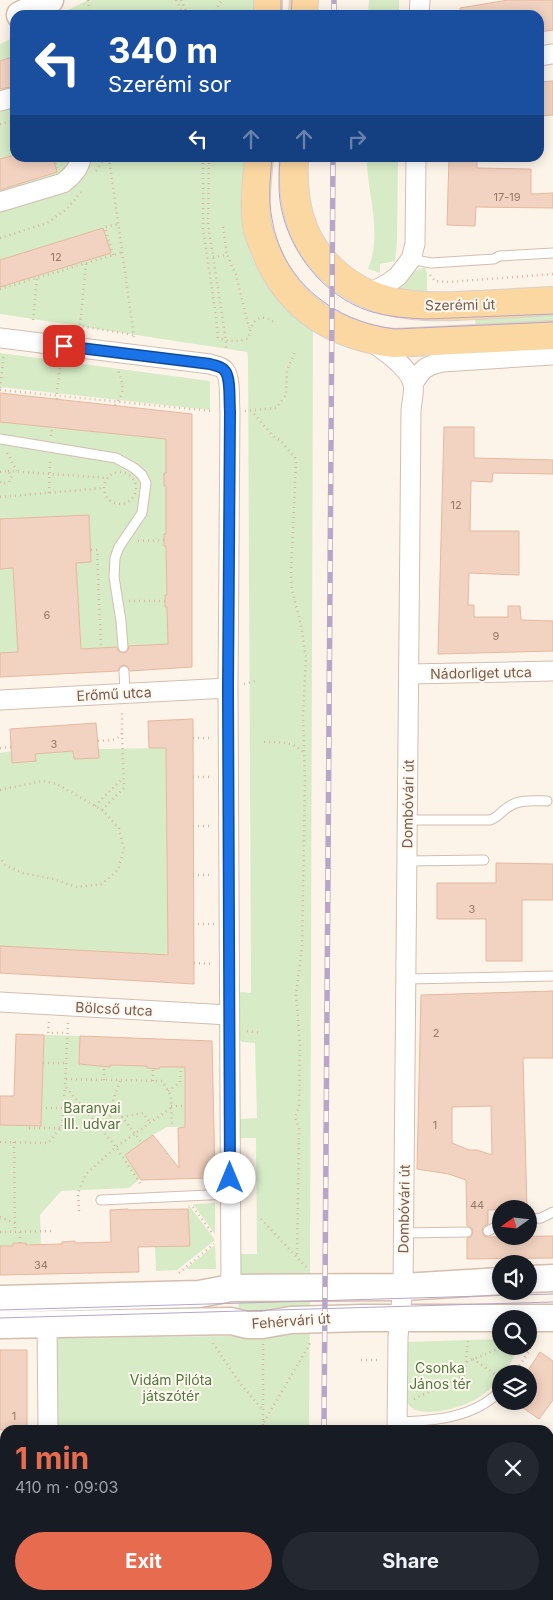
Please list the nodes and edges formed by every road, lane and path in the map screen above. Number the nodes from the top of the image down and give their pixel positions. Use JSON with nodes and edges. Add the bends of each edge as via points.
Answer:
{"nodes":[{"id":1,"x":50,"y":0,"type":"edge"},
{"id":2,"x":30,"y":10,"type":"edge"},
{"id":3,"x":79,"y":162,"type":"edge"},
{"id":4,"x":102,"y":162,"type":"edge"},
{"id":5,"x":110,"y":162,"type":"edge"},
{"id":6,"x":203,"y":162,"type":"edge"},
{"id":7,"x":210,"y":162,"type":"edge"},
{"id":8,"x":259,"y":162,"type":"edge"},
{"id":9,"x":294,"y":162,"type":"edge"},
{"id":10,"x":416,"y":162,"type":"edge"},
{"id":11,"x":93,"y":178,"type":"dead end"},
{"id":12,"x":87,"y":185,"type":"dead end"},
{"id":13,"x":0,"y":202,"type":"edge"},
{"id":14,"x":118,"y":224,"type":"junction"},
{"id":15,"x":223,"y":227,"type":"dead end"},
{"id":16,"x":0,"y":238,"type":"edge"},
{"id":17,"x":123,"y":252,"type":"junction"},
{"id":18,"x":553,"y":253,"type":"edge"},
{"id":19,"x":113,"y":255,"type":"junction"},
{"id":20,"x":227,"y":255,"type":"junction"},
{"id":21,"x":213,"y":257,"type":"junction"},
{"id":22,"x":411,"y":258,"type":"junction"},
{"id":23,"x":86,"y":264,"type":"junction"},
{"id":24,"x":553,"y":274,"type":"edge"},
{"id":25,"x":37,"y":278,"type":"junction"},
{"id":26,"x":450,"y":282,"type":"dead end"},
{"id":27,"x":0,"y":289,"type":"edge"},
{"id":28,"x":379,"y":298,"type":"junction"},
{"id":29,"x":553,"y":301,"type":"edge"},
{"id":30,"x":33,"y":320,"type":"dead end"},
{"id":31,"x":276,"y":324,"type":"dead end"},
{"id":32,"x":249,"y":328,"type":"junction"},
{"id":33,"x":553,"y":335,"type":"edge"},
{"id":34,"x":3,"y":338,"type":"edge"},
{"id":35,"x":369,"y":340,"type":"junction"},
{"id":36,"x":226,"y":341,"type":"junction"},
{"id":37,"x":64,"y":346,"type":"junction"},
{"id":38,"x":118,"y":352,"type":"junction"},
{"id":39,"x":295,"y":352,"type":"dead end"},
{"id":40,"x":553,"y":355,"type":"edge"},
{"id":41,"x":220,"y":367,"type":"junction"},
{"id":42,"x":414,"y":384,"type":"junction"},
{"id":43,"x":0,"y":389,"type":"edge"},
{"id":44,"x":57,"y":398,"type":"junction"},
{"id":45,"x":117,"y":404,"type":"junction"},
{"id":46,"x":213,"y":411,"type":"dead end"},
{"id":47,"x":0,"y":439,"type":"edge"},
{"id":48,"x":4,"y":449,"type":"dead end"},
{"id":49,"x":8,"y":471,"type":"junction"},
{"id":50,"x":17,"y":471,"type":"junction"},
{"id":51,"x":0,"y":472,"type":"edge"},
{"id":52,"x":49,"y":474,"type":"junction"},
{"id":53,"x":108,"y":478,"type":"junction"},
{"id":54,"x":0,"y":482,"type":"edge"},
{"id":55,"x":104,"y":488,"type":"junction"},
{"id":56,"x":49,"y":493,"type":"junction"},
{"id":57,"x":0,"y":497,"type":"edge"},
{"id":58,"x":164,"y":540,"type":"dead end"},
{"id":59,"x":123,"y":541,"type":"junction"},
{"id":60,"x":91,"y":550,"type":"dead end"},
{"id":61,"x":118,"y":601,"type":"junction"},
{"id":62,"x":165,"y":601,"type":"dead end"},
{"id":63,"x":123,"y":647,"type":"dead end"},
{"id":64,"x":101,"y":648,"type":"dead end"},
{"id":65,"x":124,"y":671,"type":"dead end"},
{"id":66,"x":553,"y":671,"type":"edge"},
{"id":67,"x":409,"y":674,"type":"junction"},
{"id":68,"x":228,"y":688,"type":"junction"},
{"id":69,"x":0,"y":700,"type":"edge"},
{"id":70,"x":123,"y":702,"type":"junction"},
{"id":71,"x":122,"y":733,"type":"junction"},
{"id":72,"x":193,"y":738,"type":"dead end"},
{"id":73,"x":214,"y":738,"type":"dead end"},
{"id":74,"x":98,"y":741,"type":"dead end"},
{"id":75,"x":264,"y":742,"type":"dead end"},
{"id":76,"x":11,"y":747,"type":"dead end"},
{"id":77,"x":0,"y":748,"type":"edge"},
{"id":78,"x":304,"y":753,"type":"junction"},
{"id":79,"x":193,"y":777,"type":"dead end"},
{"id":80,"x":214,"y":777,"type":"dead end"},
{"id":81,"x":123,"y":778,"type":"junction"},
{"id":82,"x":0,"y":790,"type":"edge"},
{"id":83,"x":546,"y":801,"type":"dead end"},
{"id":84,"x":95,"y":806,"type":"junction"},
{"id":85,"x":102,"y":810,"type":"junction"},
{"id":86,"x":408,"y":820,"type":"junction"},
{"id":87,"x":193,"y":826,"type":"dead end"},
{"id":88,"x":214,"y":826,"type":"dead end"},
{"id":89,"x":0,"y":858,"type":"edge"},
{"id":90,"x":484,"y":860,"type":"dead end"},
{"id":91,"x":407,"y":861,"type":"junction"},
{"id":92,"x":193,"y":875,"type":"dead end"},
{"id":93,"x":215,"y":875,"type":"dead end"},
{"id":94,"x":193,"y":924,"type":"dead end"},
{"id":95,"x":215,"y":924,"type":"dead end"},
{"id":96,"x":194,"y":963,"type":"dead end"},
{"id":97,"x":215,"y":964,"type":"dead end"},
{"id":98,"x":553,"y":976,"type":"edge"},
{"id":99,"x":406,"y":979,"type":"junction"},
{"id":100,"x":0,"y":1002,"type":"edge"},
{"id":101,"x":229,"y":1015,"type":"junction"},
{"id":102,"x":49,"y":1021,"type":"dead end"},
{"id":103,"x":68,"y":1022,"type":"dead end"},
{"id":104,"x":67,"y":1033,"type":"junction"},
{"id":105,"x":43,"y":1063,"type":"dead end"},
{"id":106,"x":66,"y":1064,"type":"junction"},
{"id":107,"x":104,"y":1066,"type":"dead end"},
{"id":108,"x":181,"y":1067,"type":"dead end"},
{"id":109,"x":153,"y":1068,"type":"dead end"},
{"id":110,"x":66,"y":1079,"type":"junction"},
{"id":111,"x":104,"y":1080,"type":"junction"},
{"id":112,"x":120,"y":1080,"type":"junction"},
{"id":113,"x":153,"y":1081,"type":"junction"},
{"id":114,"x":65,"y":1086,"type":"junction"},
{"id":115,"x":168,"y":1091,"type":"junction"},
{"id":116,"x":185,"y":1106,"type":"dead end"},
{"id":117,"x":171,"y":1107,"type":"junction"},
{"id":118,"x":41,"y":1108,"type":"dead end"},
{"id":119,"x":63,"y":1108,"type":"junction"},
{"id":120,"x":117,"y":1110,"type":"junction"},
{"id":121,"x":122,"y":1117,"type":"junction"},
{"id":122,"x":150,"y":1123,"type":"junction"},
{"id":123,"x":99,"y":1127,"type":"junction"},
{"id":124,"x":172,"y":1127,"type":"dead end"},
{"id":125,"x":29,"y":1128,"type":"dead end"},
{"id":126,"x":61,"y":1128,"type":"junction"},
{"id":127,"x":135,"y":1133,"type":"junction"},
{"id":128,"x":0,"y":1142,"type":"edge"},
{"id":129,"x":14,"y":1142,"type":"junction"},
{"id":130,"x":142,"y":1142,"type":"dead end"},
{"id":131,"x":116,"y":1147,"type":"junction"},
{"id":132,"x":230,"y":1194,"type":"junction"},
{"id":133,"x":185,"y":1196,"type":"junction"},
{"id":134,"x":143,"y":1198,"type":"junction"},
{"id":135,"x":100,"y":1200,"type":"dead end"},
{"id":136,"x":80,"y":1211,"type":"dead end"},
{"id":137,"x":553,"y":1212,"type":"edge"},
{"id":138,"x":0,"y":1216,"type":"edge"},
{"id":139,"x":261,"y":1218,"type":"dead end"},
{"id":140,"x":538,"y":1218,"type":"edge"},
{"id":141,"x":15,"y":1223,"type":"junction"},
{"id":142,"x":492,"y":1229,"type":"edge"},
{"id":143,"x":55,"y":1231,"type":"dead end"},
{"id":144,"x":488,"y":1231,"type":"dead end"},
{"id":145,"x":0,"y":1232,"type":"edge"},
{"id":146,"x":15,"y":1232,"type":"junction"},
{"id":147,"x":20,"y":1232,"type":"junction"},
{"id":148,"x":467,"y":1232,"type":"dead end"},
{"id":149,"x":404,"y":1233,"type":"junction"},
{"id":150,"x":20,"y":1243,"type":"dead end"},
{"id":151,"x":297,"y":1257,"type":"junction"},
{"id":152,"x":310,"y":1271,"type":"dead end"},
{"id":153,"x":178,"y":1273,"type":"dead end"},
{"id":154,"x":553,"y":1278,"type":"edge"},
{"id":155,"x":537,"y":1279,"type":"edge"},
{"id":156,"x":492,"y":1282,"type":"edge"},
{"id":157,"x":403,"y":1287,"type":"junction"},
{"id":158,"x":231,"y":1288,"type":"junction"},
{"id":159,"x":0,"y":1299,"type":"edge"},
{"id":160,"x":400,"y":1318,"type":"junction"},
{"id":161,"x":231,"y":1321,"type":"junction"},
{"id":162,"x":47,"y":1324,"type":"junction"},
{"id":163,"x":0,"y":1325,"type":"edge"},
{"id":164,"x":544,"y":1326,"type":"edge"},
{"id":165,"x":469,"y":1336,"type":"dead end"},
{"id":166,"x":312,"y":1339,"type":"dead end"},
{"id":167,"x":263,"y":1340,"type":"dead end"},
{"id":168,"x":213,"y":1342,"type":"dead end"},
{"id":169,"x":492,"y":1351,"type":"edge"},
{"id":170,"x":473,"y":1359,"type":"junction"},
{"id":171,"x":361,"y":1360,"type":"dead end"},
{"id":172,"x":381,"y":1360,"type":"dead end"},
{"id":173,"x":466,"y":1362,"type":"junction"},
{"id":174,"x":520,"y":1365,"type":"edge"},
{"id":175,"x":492,"y":1372,"type":"edge"},
{"id":176,"x":492,"y":1399,"type":"edge"},
{"id":177,"x":412,"y":1400,"type":"dead end"},
{"id":178,"x":263,"y":1410,"type":"junction"},
{"id":179,"x":263,"y":1423,"type":"joint"},
{"id":180,"x":48,"y":1425,"type":"edge"},
{"id":181,"x":398,"y":1425,"type":"edge"},
{"id":182,"x":402,"y":1425,"type":"edge"}],
"edges":[{"from":1,"to":2,"type":"street"},
{"from":3,"to":13,"type":"street","via":[[71,177],[63,183]]},
{"from":4,"to":11,"type":"path"},
{"from":5,"to":14,"type":"path"},
{"from":6,"to":36,"type":"path","via":[[203,229],[218,338]]},
{"from":7,"to":21,"type":"path","via":[[208,224]]},
{"from":8,"to":35,"type":"main road","via":[[258,230],[276,272],[288,291],[308,310],[328,324]]},
{"from":9,"to":28,"type":"main road","name":"Szerémi út","via":[[294,198],[298,216],[314,251],[342,280]]},
{"from":10,"to":22,"type":"street","via":[[415,244]]},
{"from":12,"to":16,"type":"path","via":[[68,208],[47,223]]},
{"from":14,"to":17,"type":"path"},
{"from":14,"to":19,"type":"path","via":[[105,227]]},
{"from":15,"to":20,"type":"path"},
{"from":17,"to":19,"type":"path"},
{"from":17,"to":23,"type":"path","via":[[134,335],[80,326]]},
{"from":18,"to":22,"type":"lane","via":[[431,263]]},
{"from":19,"to":23,"type":"path"},
{"from":20,"to":21,"type":"path"},
{"from":20,"to":32,"type":"path","via":[[236,275]]},
{"from":21,"to":36,"type":"path"},
{"from":22,"to":28,"type":"street"},
{"from":23,"to":25,"type":"path"},
{"from":24,"to":26,"type":"path"},
{"from":25,"to":27,"type":"path"},
{"from":25,"to":30,"type":"path"},
{"from":28,"to":29,"type":"main road","name":"Szerémi út","via":[[414,306]]},
{"from":31,"to":32,"type":"path","via":[[263,317]]},
{"from":32,"to":36,"type":"path","via":[[249,338]]},
{"from":33,"to":35,"type":"main road","via":[[393,343]]},
{"from":34,"to":37,"type":"street"},
{"from":34,"to":43,"type":"path"},
{"from":35,"to":42,"type":"street","via":[[404,368]]},
{"from":36,"to":41,"type":"path","via":[[227,348]]},
{"from":37,"to":38,"type":"street"},
{"from":37,"to":44,"type":"path"},
{"from":38,"to":41,"type":"street"},
{"from":38,"to":45,"type":"path","via":[[116,366],[123,386],[122,397]]},
{"from":39,"to":78,"type":"path","via":[[287,370],[286,395],[276,408],[254,412],[296,459],[291,574],[306,658]]},
{"from":40,"to":42,"type":"street","via":[[442,362],[429,365],[420,372]]},
{"from":41,"to":68,"type":"street","via":[[228,376],[230,411]]},
{"from":42,"to":67,"type":"street","name":"Dombóvári út","via":[[410,412]]},
{"from":43,"to":44,"type":"path"},
{"from":44,"to":45,"type":"path"},
{"from":45,"to":46,"type":"path"},
{"from":47,"to":59,"type":"lane","via":[[116,458],[134,468],[146,483],[145,494],[142,513]]},
{"from":48,"to":50,"type":"path"},
{"from":49,"to":50,"type":"path"},
{"from":49,"to":51,"type":"path"},
{"from":49,"to":54,"type":"path","via":[[11,479],[6,484]]},
{"from":50,"to":52,"type":"path"},
{"from":52,"to":53,"type":"path"},
{"from":52,"to":56,"type":"path"},
{"from":53,"to":55,"type":"path"},
{"from":53,"to":55,"type":"path","via":[[125,474],[134,482],[135,494],[131,500],[120,504],[106,496]]},
{"from":55,"to":56,"type":"path"},
{"from":56,"to":57,"type":"path"},
{"from":58,"to":59,"type":"path"},
{"from":59,"to":61,"type":"lane","via":[[115,558]]},
{"from":60,"to":64,"type":"path","via":[[97,550]]},
{"from":61,"to":62,"type":"path"},
{"from":61,"to":63,"type":"lane"},
{"from":65,"to":70,"type":"lane"},
{"from":66,"to":67,"type":"street","name":"Nádorliget utca"},
{"from":67,"to":86,"type":"street","name":"Dombóvári út"},
{"from":68,"to":70,"type":"street","name":"Erőmű utca"},
{"from":68,"to":101,"type":"street"},
{"from":69,"to":70,"type":"street","name":"Erőmű utca"},
{"from":70,"to":71,"type":"path"},
{"from":71,"to":74,"type":"path","via":[[118,739]]},
{"from":71,"to":81,"type":"path"},
{"from":72,"to":73,"type":"path"},
{"from":75,"to":78,"type":"path","via":[[286,742],[296,745]]},
{"from":76,"to":77,"type":"path"},
{"from":78,"to":151,"type":"path","via":[[302,947],[296,995],[300,1045],[299,1107],[295,1117],[299,1128]]},
{"from":79,"to":80,"type":"path"},
{"from":81,"to":84,"type":"path"},
{"from":81,"to":85,"type":"path","via":[[124,788]]},
{"from":82,"to":84,"type":"path","via":[[42,781],[57,784]]},
{"from":83,"to":86,"type":"lane","via":[[515,803],[490,820]]},
{"from":84,"to":85,"type":"path"},
{"from":85,"to":89,"type":"path","via":[[119,828],[124,849],[118,870],[102,884],[77,888],[23,873],[5,865]]},
{"from":86,"to":91,"type":"street","name":"Dombóvári út"},
{"from":87,"to":88,"type":"path"},
{"from":90,"to":91,"type":"lane"},
{"from":91,"to":99,"type":"street","name":"Dombóvári út"},
{"from":92,"to":93,"type":"path"},
{"from":94,"to":95,"type":"path"},
{"from":96,"to":97,"type":"path"},
{"from":98,"to":99,"type":"lane"},
{"from":99,"to":149,"type":"street","name":"Dombóvári út"},
{"from":100,"to":101,"type":"street","name":"Bölcső utca"},
{"from":101,"to":132,"type":"street"},
{"from":102,"to":104,"type":"path","via":[[48,1033]]},
{"from":103,"to":104,"type":"path"},
{"from":104,"to":106,"type":"path"},
{"from":105,"to":106,"type":"path"},
{"from":106,"to":110,"type":"path"},
{"from":107,"to":111,"type":"path"},
{"from":108,"to":115,"type":"path","via":[[180,1082]]},
{"from":109,"to":113,"type":"path"},
{"from":110,"to":111,"type":"path"},
{"from":110,"to":114,"type":"path"},
{"from":111,"to":112,"type":"path"},
{"from":112,"to":113,"type":"path"},
{"from":112,"to":120,"type":"path","via":[[112,1104]]},
{"from":113,"to":115,"type":"path","via":[[162,1082]]},
{"from":114,"to":119,"type":"path"},
{"from":114,"to":123,"type":"path"},
{"from":115,"to":117,"type":"path"},
{"from":116,"to":117,"type":"path"},
{"from":117,"to":122,"type":"path"},
{"from":117,"to":124,"type":"path"},
{"from":118,"to":119,"type":"path"},
{"from":119,"to":126,"type":"path"},
{"from":120,"to":121,"type":"path"},
{"from":120,"to":123,"type":"path"},
{"from":121,"to":122,"type":"path","via":[[143,1113]]},
{"from":121,"to":127,"type":"path"},
{"from":122,"to":127,"type":"path"},
{"from":123,"to":131,"type":"path"},
{"from":125,"to":126,"type":"path"},
{"from":126,"to":129,"type":"path","via":[[48,1142]]},
{"from":127,"to":130,"type":"path"},
{"from":127,"to":131,"type":"path"},
{"from":128,"to":129,"type":"path"},
{"from":129,"to":141,"type":"path"},
{"from":131,"to":134,"type":"path","via":[[142,1186]]},
{"from":131,"to":136,"type":"path","via":[[86,1174],[78,1193]]},
{"from":132,"to":133,"type":"lane"},
{"from":132,"to":158,"type":"street"},
{"from":133,"to":134,"type":"lane"},
{"from":133,"to":153,"type":"path","via":[[218,1240]]},
{"from":134,"to":135,"type":"lane"},
{"from":137,"to":140,"type":"lane"},
{"from":138,"to":141,"type":"path"},
{"from":139,"to":151,"type":"path"},
{"from":141,"to":146,"type":"path"},
{"from":142,"to":144,"type":"lane"},
{"from":143,"to":147,"type":"path"},
{"from":145,"to":146,"type":"path"},
{"from":146,"to":147,"type":"path"},
{"from":147,"to":150,"type":"path"},
{"from":148,"to":149,"type":"lane"},
{"from":149,"to":157,"type":"street","name":"Dombóvári út"},
{"from":151,"to":152,"type":"path"},
{"from":154,"to":155,"type":"street"},
{"from":156,"to":157,"type":"street"},
{"from":157,"to":158,"type":"street"},
{"from":157,"to":160,"type":"street","name":"Dombóvári út"},
{"from":158,"to":159,"type":"street","via":[[198,1294]]},
{"from":158,"to":161,"type":"street"},
{"from":160,"to":161,"type":"street","name":"Fehérvári út","via":[[291,1320],[262,1325]]},
{"from":160,"to":164,"type":"street","name":"Fehérvári út"},
{"from":160,"to":181,"type":"street","name":"Dombóvári út"},
{"from":161,"to":162,"type":"street","name":"Fehérvári út"},
{"from":162,"to":163,"type":"street","name":"Fehérvári út"},
{"from":162,"to":180,"type":"street"},
{"from":164,"to":174,"type":"path"},
{"from":165,"to":173,"type":"path"},
{"from":166,"to":179,"type":"path"},
{"from":167,"to":178,"type":"path"},
{"from":168,"to":178,"type":"path","via":[[242,1386]]},
{"from":169,"to":170,"type":"path"},
{"from":170,"to":173,"type":"path"},
{"from":170,"to":175,"type":"path"},
{"from":171,"to":172,"type":"path"},
{"from":173,"to":177,"type":"path","via":[[465,1375]]},
{"from":176,"to":182,"type":"lane","via":[[461,1414]]},
{"from":178,"to":179,"type":"path"}]}
